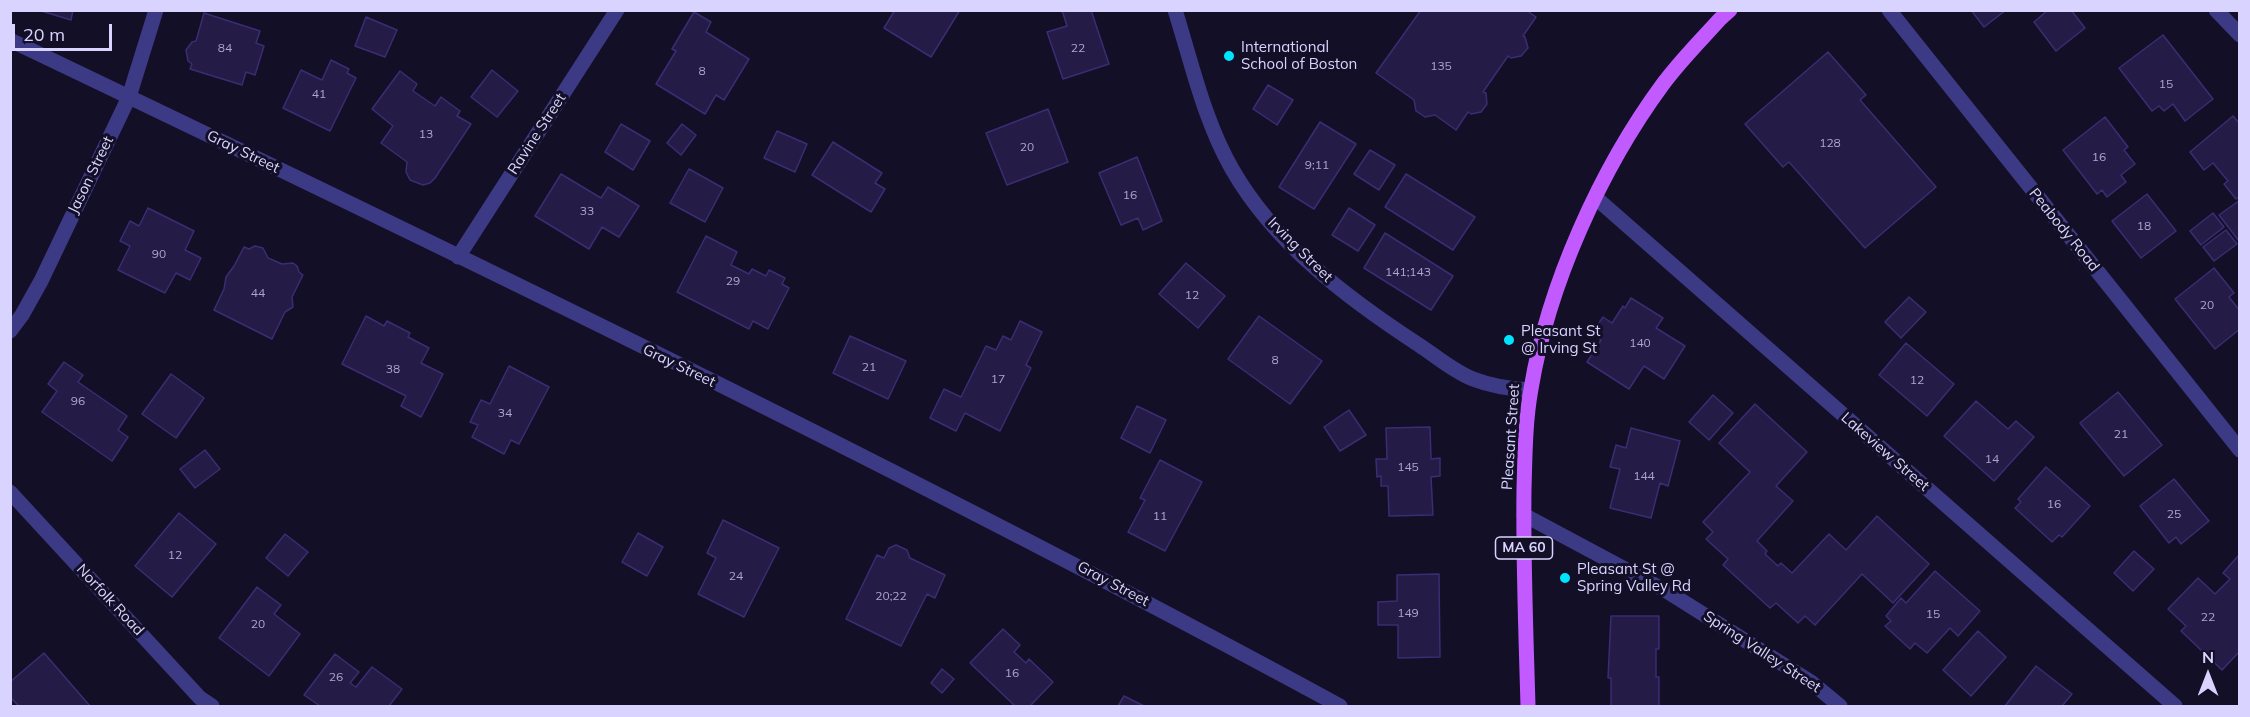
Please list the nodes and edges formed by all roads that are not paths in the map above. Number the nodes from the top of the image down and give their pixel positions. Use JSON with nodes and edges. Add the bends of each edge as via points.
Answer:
{"nodes":[{"id":1,"x":156,"y":10,"type":"edge"},
{"id":2,"x":616,"y":10,"type":"edge"},
{"id":3,"x":1175,"y":10,"type":"edge"},
{"id":4,"x":1730,"y":10,"type":"edge"},
{"id":5,"x":1889,"y":10,"type":"edge"},
{"id":6,"x":2216,"y":10,"type":"edge"},
{"id":7,"x":2240,"y":35,"type":"edge"},
{"id":8,"x":10,"y":40,"type":"edge"},
{"id":9,"x":129,"y":97,"type":"junction"},
{"id":10,"x":1596,"y":198,"type":"junction"},
{"id":11,"x":458,"y":257,"type":"junction"},
{"id":12,"x":10,"y":332,"type":"edge"},
{"id":13,"x":1530,"y":390,"type":"junction"},
{"id":14,"x":2240,"y":450,"type":"edge"},
{"id":15,"x":10,"y":492,"type":"edge"},
{"id":16,"x":1524,"y":515,"type":"junction"},
{"id":17,"x":201,"y":704,"type":"edge"},
{"id":18,"x":1340,"y":706,"type":"edge"},
{"id":19,"x":1528,"y":706,"type":"edge"},
{"id":20,"x":1840,"y":706,"type":"edge"},
{"id":21,"x":2175,"y":706,"type":"edge"}],
"edges":[{"from":1,"to":9,"type":"street","name":"Jason Street"},
{"from":2,"to":11,"type":"street","name":"Ravine Street"},
{"from":3,"to":13,"type":"street","name":"Irving Street","via":[[1217,141],[1248,195],[1309,264],[1340,291],[1459,372],[1498,387]]},
{"from":4,"to":10,"type":"main road","name":"Pleasant Street","number":"MA 60","via":[[1665,82],[1619,152]]},
{"from":5,"to":14,"type":"street","name":"Peabody Road"},
{"from":6,"to":7,"type":"street"},
{"from":8,"to":9,"type":"street","name":"Gray Street"},
{"from":9,"to":11,"type":"street","name":"Gray Street"},
{"from":9,"to":12,"type":"street","name":"Jason Street","via":[[40,281]]},
{"from":10,"to":13,"type":"main road","name":"Pleasant Street","number":"MA 60","via":[[1569,255]]},
{"from":10,"to":21,"type":"street","name":"Lakeview Street"},
{"from":11,"to":18,"type":"street","name":"Gray Street","via":[[978,514]]},
{"from":13,"to":16,"type":"main road","name":"Pleasant Street","number":"MA 60"},
{"from":15,"to":17,"type":"street","name":"Norfolk Road"},
{"from":16,"to":19,"type":"main road","name":"Pleasant Street","number":"MA 60"},
{"from":16,"to":20,"type":"street","name":"Spring Valley Street","via":[[1668,592],[1811,682]]}]}
